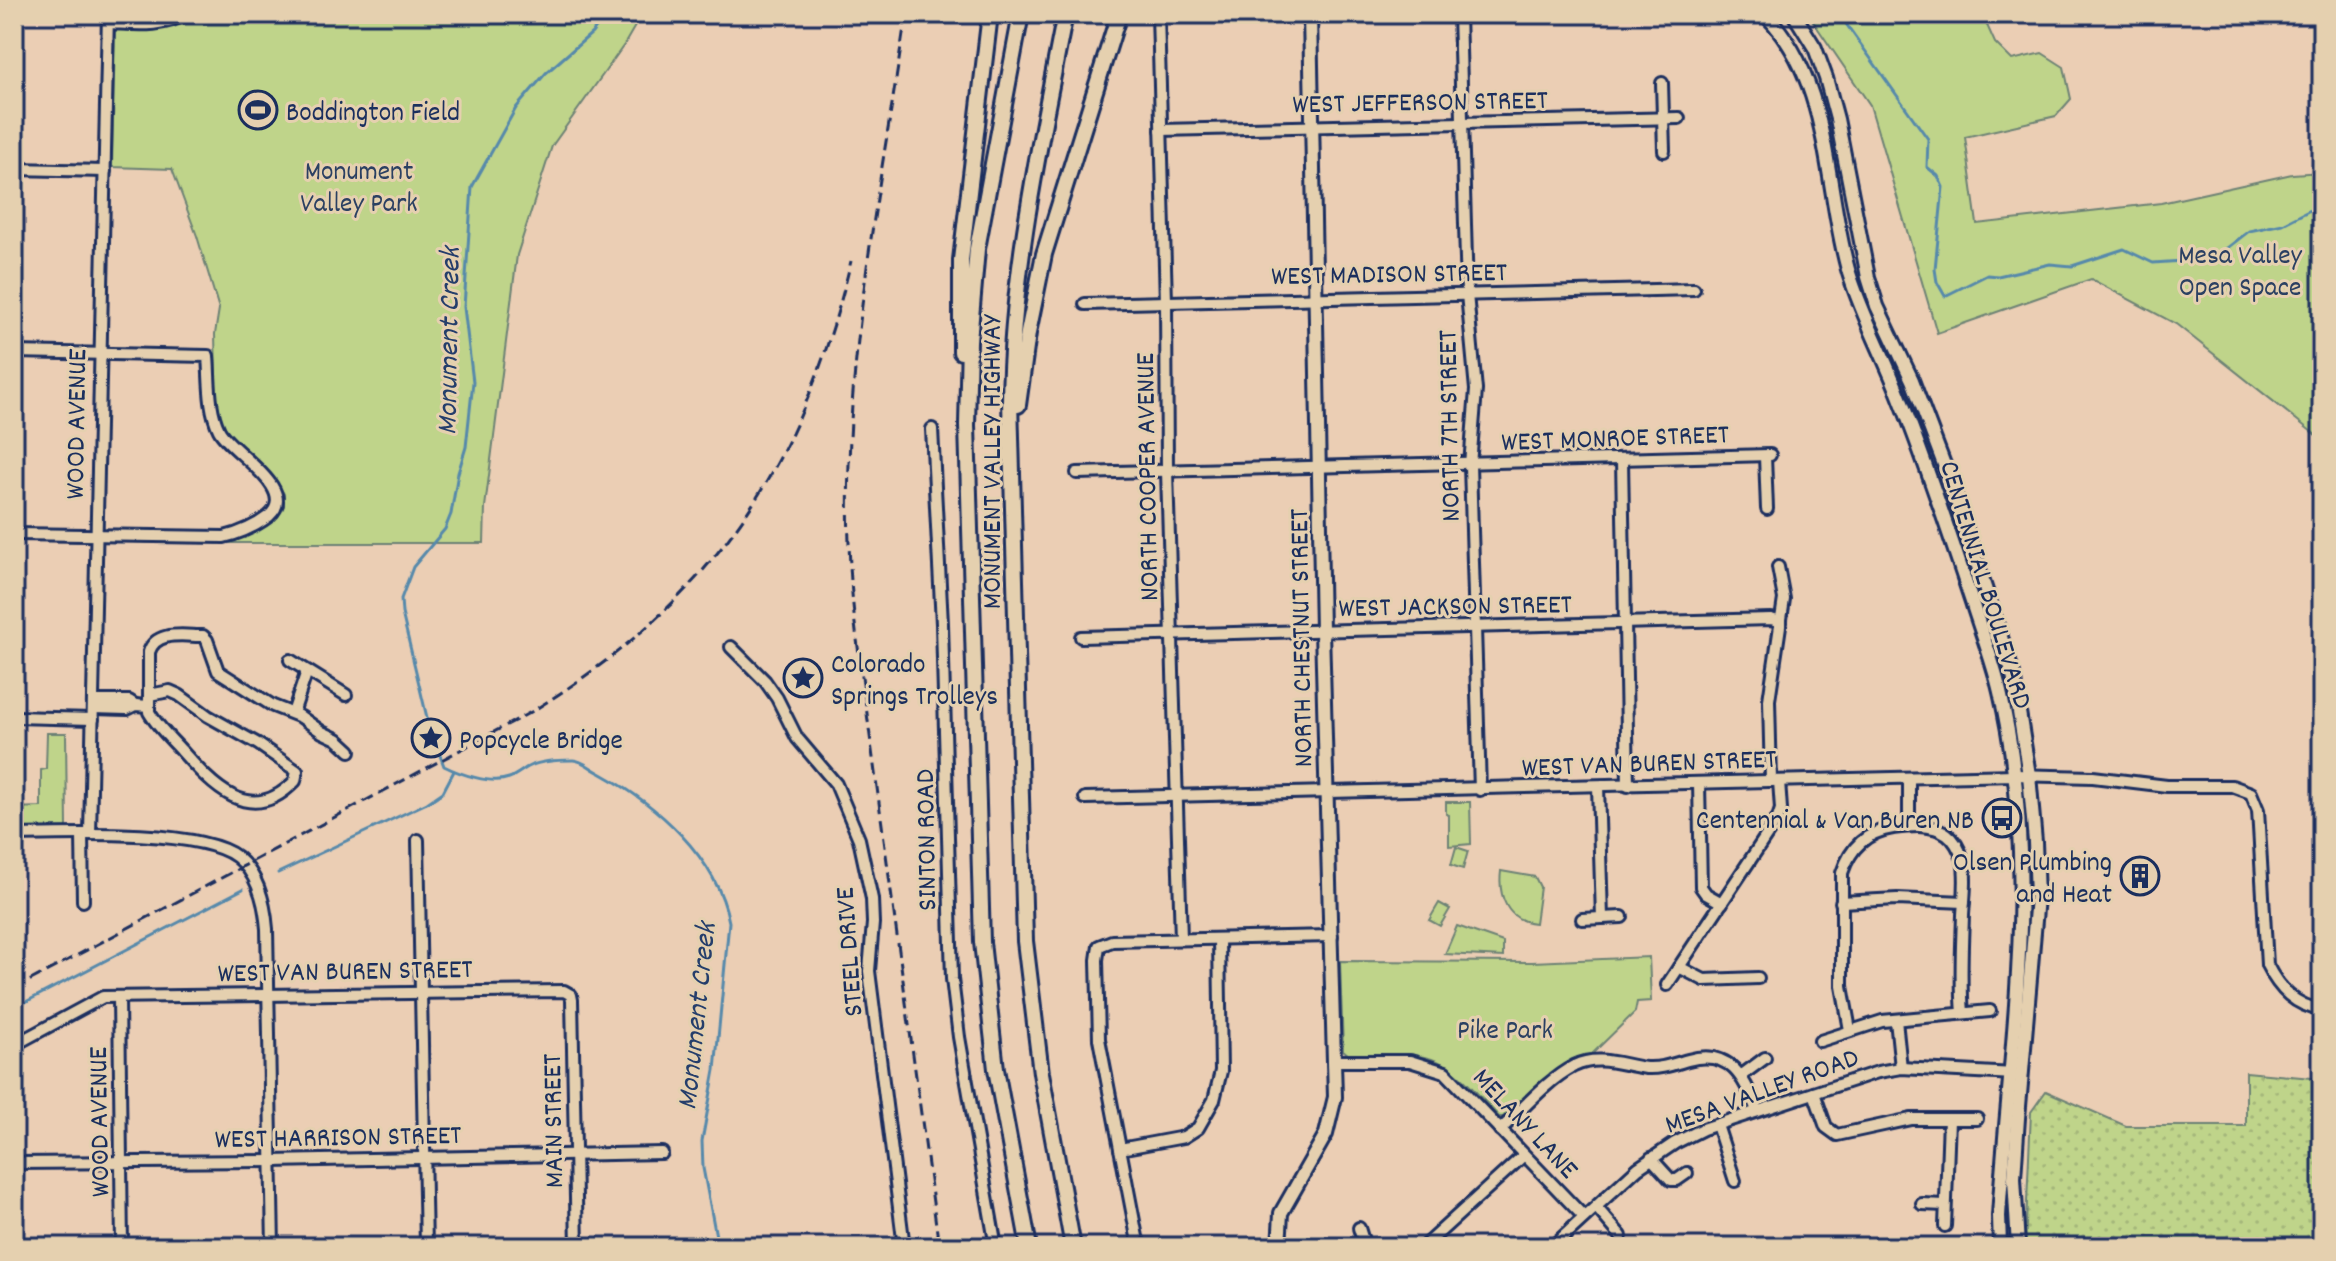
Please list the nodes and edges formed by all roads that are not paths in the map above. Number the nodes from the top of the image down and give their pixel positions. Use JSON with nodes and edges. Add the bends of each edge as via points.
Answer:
{"nodes":[{"id":1,"x":186,"y":14,"type":"edge"},
{"id":2,"x":990,"y":14,"type":"edge"},
{"id":3,"x":1021,"y":14,"type":"edge"},
{"id":4,"x":1065,"y":14,"type":"edge"},
{"id":5,"x":1119,"y":14,"type":"edge"},
{"id":6,"x":1158,"y":14,"type":"edge"},
{"id":7,"x":1310,"y":14,"type":"edge"},
{"id":8,"x":1459,"y":14,"type":"edge"},
{"id":9,"x":1765,"y":14,"type":"edge"},
{"id":10,"x":1794,"y":14,"type":"edge"},
{"id":11,"x":108,"y":19,"type":"edge"},
{"id":12,"x":1662,"y":83,"type":"dead end"},
{"id":13,"x":1679,"y":118,"type":"dead end"},
{"id":14,"x":1663,"y":119,"type":"junction"},
{"id":15,"x":1463,"y":123,"type":"junction"},
{"id":16,"x":1312,"y":127,"type":"junction"},
{"id":17,"x":1161,"y":130,"type":"junction"},
{"id":18,"x":1664,"y":151,"type":"dead end"},
{"id":19,"x":14,"y":169,"type":"edge"},
{"id":20,"x":105,"y":171,"type":"junction"},
{"id":21,"x":1694,"y":289,"type":"dead end"},
{"id":22,"x":1467,"y":294,"type":"junction"},
{"id":23,"x":1317,"y":297,"type":"junction"},
{"id":24,"x":1166,"y":302,"type":"junction"},
{"id":25,"x":1085,"y":304,"type":"dead end"},
{"id":26,"x":14,"y":352,"type":"edge"},
{"id":27,"x":100,"y":354,"type":"junction"},
{"id":28,"x":967,"y":425,"type":"junction"},
{"id":29,"x":932,"y":429,"type":"dead end"},
{"id":30,"x":1622,"y":460,"type":"junction"},
{"id":31,"x":1470,"y":465,"type":"junction"},
{"id":32,"x":1320,"y":468,"type":"junction"},
{"id":33,"x":1167,"y":471,"type":"junction"},
{"id":34,"x":1077,"y":473,"type":"dead end"},
{"id":35,"x":1012,"y":477,"type":"junction"},
{"id":36,"x":1767,"y":509,"type":"dead end"},
{"id":37,"x":14,"y":534,"type":"edge"},
{"id":38,"x":95,"y":536,"type":"junction"},
{"id":39,"x":1778,"y":567,"type":"dead end"},
{"id":40,"x":1781,"y":622,"type":"junction"},
{"id":41,"x":1625,"y":624,"type":"junction"},
{"id":42,"x":1475,"y":628,"type":"junction"},
{"id":43,"x":1322,"y":630,"type":"junction"},
{"id":44,"x":1173,"y":634,"type":"junction"},
{"id":45,"x":1081,"y":637,"type":"dead end"},
{"id":46,"x":731,"y":647,"type":"dead end"},
{"id":47,"x":290,"y":660,"type":"dead end"},
{"id":48,"x":307,"y":671,"type":"junction"},
{"id":49,"x":346,"y":695,"type":"dead end"},
{"id":50,"x":149,"y":700,"type":"junction"},
{"id":51,"x":93,"y":709,"type":"junction"},
{"id":52,"x":293,"y":713,"type":"junction"},
{"id":53,"x":14,"y":717,"type":"edge"},
{"id":54,"x":350,"y":751,"type":"dead end"},
{"id":55,"x":2022,"y":775,"type":"junction"},
{"id":56,"x":1909,"y":778,"type":"junction"},
{"id":57,"x":1775,"y":781,"type":"junction"},
{"id":58,"x":1699,"y":783,"type":"junction"},
{"id":59,"x":1598,"y":786,"type":"junction"},
{"id":60,"x":1628,"y":786,"type":"junction"},
{"id":61,"x":1480,"y":790,"type":"junction"},
{"id":62,"x":1327,"y":794,"type":"junction"},
{"id":63,"x":1177,"y":796,"type":"junction"},
{"id":64,"x":1085,"y":798,"type":"dead end"},
{"id":65,"x":1909,"y":826,"type":"junction"},
{"id":66,"x":86,"y":834,"type":"junction"},
{"id":67,"x":14,"y":835,"type":"edge"},
{"id":68,"x":418,"y":840,"type":"dead end"},
{"id":69,"x":83,"y":901,"type":"dead end"},
{"id":70,"x":1841,"y":902,"type":"junction"},
{"id":71,"x":1964,"y":902,"type":"junction"},
{"id":72,"x":1722,"y":903,"type":"junction"},
{"id":73,"x":1622,"y":917,"type":"dead end"},
{"id":74,"x":1602,"y":918,"type":"junction"},
{"id":75,"x":1582,"y":919,"type":"dead end"},
{"id":76,"x":1332,"y":936,"type":"junction"},
{"id":77,"x":1181,"y":939,"type":"junction"},
{"id":78,"x":1219,"y":939,"type":"junction"},
{"id":79,"x":1679,"y":967,"type":"junction"},
{"id":80,"x":1758,"y":978,"type":"dead end"},
{"id":81,"x":1667,"y":985,"type":"dead end"},
{"id":82,"x":420,"y":992,"type":"junction"},
{"id":83,"x":269,"y":994,"type":"junction"},
{"id":84,"x":571,"y":995,"type":"joint"},
{"id":85,"x":119,"y":997,"type":"junction"},
{"id":86,"x":2322,"y":1010,"type":"edge"},
{"id":87,"x":1990,"y":1011,"type":"dead end"},
{"id":88,"x":1963,"y":1013,"type":"junction"},
{"id":89,"x":1896,"y":1020,"type":"junction"},
{"id":90,"x":1850,"y":1030,"type":"junction"},
{"id":91,"x":1820,"y":1041,"type":"dead end"},
{"id":92,"x":14,"y":1045,"type":"edge"},
{"id":93,"x":1765,"y":1058,"type":"dead end"},
{"id":94,"x":1336,"y":1061,"type":"junction"},
{"id":95,"x":1901,"y":1068,"type":"junction"},
{"id":96,"x":2016,"y":1074,"type":"junction"},
{"id":97,"x":1742,"y":1075,"type":"junction"},
{"id":98,"x":1814,"y":1093,"type":"junction"},
{"id":99,"x":1757,"y":1111,"type":"junction"},
{"id":100,"x":1949,"y":1119,"type":"junction"},
{"id":101,"x":1977,"y":1119,"type":"dead end"},
{"id":102,"x":1717,"y":1125,"type":"junction"},
{"id":103,"x":1500,"y":1130,"type":"junction"},
{"id":104,"x":1120,"y":1149,"type":"junction"},
{"id":105,"x":662,"y":1153,"type":"dead end"},
{"id":106,"x":576,"y":1155,"type":"junction"},
{"id":107,"x":1524,"y":1155,"type":"junction"},
{"id":108,"x":424,"y":1158,"type":"junction"},
{"id":109,"x":1651,"y":1158,"type":"junction"},
{"id":110,"x":272,"y":1161,"type":"junction"},
{"id":111,"x":121,"y":1162,"type":"junction"},
{"id":112,"x":14,"y":1163,"type":"edge"},
{"id":113,"x":1687,"y":1173,"type":"dead end"},
{"id":114,"x":1735,"y":1181,"type":"dead end"},
{"id":115,"x":1922,"y":1204,"type":"dead end"},
{"id":116,"x":1945,"y":1205,"type":"junction"},
{"id":117,"x":1596,"y":1207,"type":"junction"},
{"id":118,"x":1584,"y":1217,"type":"junction"},
{"id":119,"x":1945,"y":1226,"type":"dead end"},
{"id":120,"x":1359,"y":1228,"type":"dead end"},
{"id":121,"x":1621,"y":1236,"type":"dead end"},
{"id":122,"x":122,"y":1247,"type":"edge"},
{"id":123,"x":273,"y":1247,"type":"edge"},
{"id":124,"x":426,"y":1247,"type":"edge"},
{"id":125,"x":577,"y":1247,"type":"edge"},
{"id":126,"x":904,"y":1247,"type":"edge"},
{"id":127,"x":996,"y":1247,"type":"edge"},
{"id":128,"x":1029,"y":1247,"type":"edge"},
{"id":129,"x":1073,"y":1247,"type":"edge"},
{"id":130,"x":1141,"y":1247,"type":"edge"},
{"id":131,"x":1279,"y":1247,"type":"edge"},
{"id":132,"x":1365,"y":1247,"type":"edge"},
{"id":133,"x":1423,"y":1247,"type":"edge"},
{"id":134,"x":1552,"y":1247,"type":"edge"},
{"id":135,"x":2000,"y":1247,"type":"edge"},
{"id":136,"x":2018,"y":1247,"type":"edge"}],
"edges":[{"from":1,"to":11,"type":"street","via":[[157,25]]},
{"from":2,"to":28,"type":"highway","via":[[961,260]]},
{"from":3,"to":28,"type":"highway","name":"MONUMENT VALLEY HIGHWAY","via":[[977,249]]},
{"from":4,"to":35,"type":"highway","name":"MONUMENT VALLEY HIGHWAY","via":[[1019,263],[1011,372]]},
{"from":5,"to":35,"type":"highway","via":[[1038,281]]},
{"from":6,"to":17,"type":"street","name":"NORTH COOPER AVENUE"},
{"from":7,"to":16,"type":"main road","name":"NORTH CHESTNUT STREET"},
{"from":8,"to":15,"type":"street","name":"NORTH 7TH STREET"},
{"from":9,"to":55,"type":"main road","name":"CENTENNIAL BOULEVARD","via":[[1785,37],[1812,94],[1848,268],[1930,472]]},
{"from":10,"to":55,"type":"main road","name":"CENTENNIAL BOULEVARD","via":[[1826,78],[1877,306],[1951,483],[2013,674]]},
{"from":11,"to":20,"type":"street","name":"WOOD AVENUE"},
{"from":12,"to":14,"type":"street"},
{"from":13,"to":14,"type":"street","name":"WEST JEFFERSON STREET"},
{"from":14,"to":15,"type":"street","name":"WEST JEFFERSON STREET"},
{"from":14,"to":18,"type":"street"},
{"from":15,"to":16,"type":"street","name":"WEST JEFFERSON STREET"},
{"from":15,"to":22,"type":"street","name":"NORTH 7TH STREET"},
{"from":16,"to":17,"type":"street","name":"WEST JEFFERSON STREET"},
{"from":16,"to":23,"type":"main road","name":"NORTH CHESTNUT STREET"},
{"from":17,"to":24,"type":"street","name":"NORTH COOPER AVENUE"},
{"from":19,"to":20,"type":"street"},
{"from":20,"to":27,"type":"street","name":"WOOD AVENUE"},
{"from":21,"to":22,"type":"street","name":"WEST MADISON STREET"},
{"from":22,"to":23,"type":"street","name":"WEST MADISON STREET"},
{"from":22,"to":31,"type":"street","name":"NORTH 7TH STREET","via":[[1476,390]]},
{"from":23,"to":24,"type":"street","name":"WEST MADISON STREET"},
{"from":23,"to":32,"type":"main road","name":"NORTH CHESTNUT STREET"},
{"from":24,"to":25,"type":"street","name":"WEST MADISON STREET"},
{"from":24,"to":33,"type":"street","name":"NORTH COOPER AVENUE"},
{"from":26,"to":27,"type":"street"},
{"from":27,"to":38,"type":"street","name":"WOOD AVENUE"},
{"from":27,"to":38,"type":"street","via":[[208,356],[218,428],[271,483],[278,498],[264,519],[224,537]]},
{"from":28,"to":128,"type":"highway","name":"MONUMENT VALLEY HIGHWAY","via":[[983,961],[996,1069]]},
{"from":29,"to":127,"type":"street","name":"SINTON ROAD","via":[[953,992]]},
{"from":30,"to":31,"type":"street","name":"WEST MONROE STREET"},
{"from":30,"to":36,"type":"street","name":"WEST MONROE STREET","via":[[1768,456]]},
{"from":30,"to":41,"type":"street"},
{"from":31,"to":32,"type":"street","name":"WEST MONROE STREET"},
{"from":31,"to":42,"type":"street","name":"NORTH 7TH STREET"},
{"from":32,"to":33,"type":"street","name":"WEST MONROE STREET"},
{"from":32,"to":43,"type":"main road","name":"NORTH CHESTNUT STREET"},
{"from":33,"to":34,"type":"street","name":"WEST MONROE STREET"},
{"from":33,"to":44,"type":"street","name":"NORTH COOPER AVENUE"},
{"from":35,"to":129,"type":"highway","name":"MONUMENT VALLEY HIGHWAY","via":[[1027,962]]},
{"from":37,"to":38,"type":"street"},
{"from":38,"to":51,"type":"street","name":"WOOD AVENUE"},
{"from":39,"to":40,"type":"street","via":[[1784,599]]},
{"from":40,"to":41,"type":"street","name":"WEST JACKSON STREET"},
{"from":40,"to":57,"type":"street","via":[[1769,700]]},
{"from":41,"to":42,"type":"street","name":"WEST JACKSON STREET"},
{"from":41,"to":60,"type":"street"},
{"from":42,"to":43,"type":"street","name":"WEST JACKSON STREET"},
{"from":42,"to":61,"type":"street","name":"NORTH 7TH STREET"},
{"from":43,"to":44,"type":"street","name":"WEST JACKSON STREET"},
{"from":43,"to":62,"type":"main road","name":"NORTH CHESTNUT STREET"},
{"from":44,"to":45,"type":"street","name":"WEST JACKSON STREET"},
{"from":44,"to":63,"type":"street","name":"NORTH COOPER AVENUE"},
{"from":46,"to":126,"type":"street","name":"STEEL DRIVE","via":[[765,681],[797,738],[836,784],[859,839],[872,899],[869,971]]},
{"from":47,"to":48,"type":"street"},
{"from":48,"to":49,"type":"street"},
{"from":48,"to":52,"type":"street"},
{"from":50,"to":50,"type":"street","via":[[154,720],[212,785],[230,796],[267,798],[295,781],[297,771],[292,767],[186,699],[170,691]]},
{"from":50,"to":51,"type":"street"},
{"from":50,"to":52,"type":"street","via":[[149,652],[155,641],[164,636],[203,636],[218,671]]},
{"from":51,"to":53,"type":"street"},
{"from":51,"to":66,"type":"street","name":"WOOD AVENUE"},
{"from":52,"to":54,"type":"street"},
{"from":55,"to":56,"type":"street","name":"WEST VAN BUREN STREET"},
{"from":55,"to":86,"type":"street","name":"WEST VAN BUREN STREET","via":[[2232,786],[2251,793],[2258,810],[2267,965],[2289,997]]},
{"from":55,"to":96,"type":"main road","name":"CENTENNIAL BOULEVARD"},
{"from":56,"to":57,"type":"street","name":"WEST VAN BUREN STREET"},
{"from":56,"to":65,"type":"street"},
{"from":57,"to":58,"type":"street","name":"WEST VAN BUREN STREET"},
{"from":57,"to":72,"type":"street","via":[[1778,818]]},
{"from":58,"to":60,"type":"street","name":"WEST VAN BUREN STREET"},
{"from":58,"to":72,"type":"street","via":[[1701,887]]},
{"from":59,"to":60,"type":"street","name":"WEST VAN BUREN STREET"},
{"from":59,"to":61,"type":"street","name":"WEST VAN BUREN STREET"},
{"from":59,"to":74,"type":"street"},
{"from":61,"to":62,"type":"street","name":"WEST VAN BUREN STREET"},
{"from":62,"to":63,"type":"street","name":"WEST VAN BUREN STREET"},
{"from":62,"to":76,"type":"main road","name":"NORTH CHESTNUT STREET"},
{"from":63,"to":64,"type":"street","name":"WEST VAN BUREN STREET"},
{"from":63,"to":77,"type":"street","name":"NORTH COOPER AVENUE"},
{"from":65,"to":70,"type":"street","via":[[1874,832],[1852,850],[1842,873]]},
{"from":65,"to":71,"type":"street","via":[[1933,828],[1953,840],[1963,862]]},
{"from":66,"to":67,"type":"street"},
{"from":66,"to":69,"type":"street","name":"WOOD AVENUE"},
{"from":66,"to":83,"type":"street","via":[[168,838],[231,853],[251,873],[264,904]]},
{"from":68,"to":82,"type":"street"},
{"from":70,"to":71,"type":"street"},
{"from":70,"to":90,"type":"street","via":[[1842,995]]},
{"from":71,"to":88,"type":"street"},
{"from":72,"to":79,"type":"street"},
{"from":73,"to":74,"type":"street"},
{"from":74,"to":75,"type":"street"},
{"from":76,"to":78,"type":"street"},
{"from":76,"to":94,"type":"main road","name":"NORTH CHESTNUT STREET"},
{"from":77,"to":78,"type":"street"},
{"from":77,"to":104,"type":"street","via":[[1099,946],[1099,1039]]},
{"from":78,"to":104,"type":"street","via":[[1221,1071],[1214,1100],[1198,1128],[1184,1137]]},
{"from":79,"to":80,"type":"street","via":[[1704,980]]},
{"from":79,"to":81,"type":"street"},
{"from":82,"to":83,"type":"street","name":"WEST VAN BUREN STREET"},
{"from":82,"to":84,"type":"street","name":"WEST VAN BUREN STREET"},
{"from":82,"to":108,"type":"street"},
{"from":83,"to":85,"type":"street","name":"WEST VAN BUREN STREET"},
{"from":83,"to":110,"type":"street"},
{"from":84,"to":106,"type":"street","name":"MAIN STREET"},
{"from":85,"to":92,"type":"street","name":"WEST VAN BUREN STREET","via":[[103,997]]},
{"from":85,"to":111,"type":"street","name":"WOOD AVENUE"},
{"from":87,"to":88,"type":"street"},
{"from":88,"to":89,"type":"street"},
{"from":89,"to":90,"type":"street"},
{"from":89,"to":95,"type":"street"},
{"from":90,"to":91,"type":"street"},
{"from":93,"to":97,"type":"street"},
{"from":94,"to":103,"type":"street","name":"MELANY LANE","via":[[1431,1066],[1451,1076]]},
{"from":94,"to":131,"type":"main road","name":"NORTH CHESTNUT STREET","via":[[1331,1125],[1284,1208]]},
{"from":95,"to":96,"type":"street","name":"MESA VALLEY ROAD"},
{"from":95,"to":98,"type":"street","name":"MESA VALLEY ROAD"},
{"from":96,"to":135,"type":"main road","name":"CENTENNIAL BOULEVARD"},
{"from":96,"to":136,"type":"main road","name":"CENTENNIAL BOULEVARD"},
{"from":97,"to":99,"type":"street"},
{"from":97,"to":103,"type":"street","via":[[1709,1057],[1658,1068],[1592,1060],[1563,1073]]},
{"from":98,"to":99,"type":"street","name":"MESA VALLEY ROAD"},
{"from":98,"to":100,"type":"street","via":[[1826,1127],[1837,1135],[1911,1119]]},
{"from":99,"to":102,"type":"street","name":"MESA VALLEY ROAD"},
{"from":100,"to":101,"type":"street"},
{"from":100,"to":116,"type":"street"},
{"from":102,"to":109,"type":"street","name":"MESA VALLEY ROAD"},
{"from":102,"to":114,"type":"street"},
{"from":103,"to":107,"type":"street","name":"MELANY LANE"},
{"from":104,"to":130,"type":"street"},
{"from":105,"to":106,"type":"street","name":"WEST HARRISON STREET"},
{"from":106,"to":108,"type":"street","name":"WEST HARRISON STREET"},
{"from":106,"to":125,"type":"street","name":"MAIN STREET"},
{"from":107,"to":118,"type":"street","name":"MELANY LANE"},
{"from":107,"to":133,"type":"street"},
{"from":108,"to":110,"type":"street","name":"WEST HARRISON STREET"},
{"from":108,"to":124,"type":"street"},
{"from":109,"to":113,"type":"street","via":[[1671,1180]]},
{"from":109,"to":117,"type":"street","name":"MESA VALLEY ROAD"},
{"from":110,"to":111,"type":"street","name":"WEST HARRISON STREET"},
{"from":110,"to":123,"type":"street"},
{"from":111,"to":112,"type":"street","name":"WEST HARRISON STREET"},
{"from":111,"to":122,"type":"street","name":"WOOD AVENUE"},
{"from":115,"to":116,"type":"street"},
{"from":116,"to":119,"type":"street"},
{"from":117,"to":118,"type":"street","name":"MESA VALLEY ROAD"},
{"from":117,"to":121,"type":"street"},
{"from":118,"to":134,"type":"street","name":"MESA VALLEY ROAD"},
{"from":120,"to":132,"type":"street"}]}
